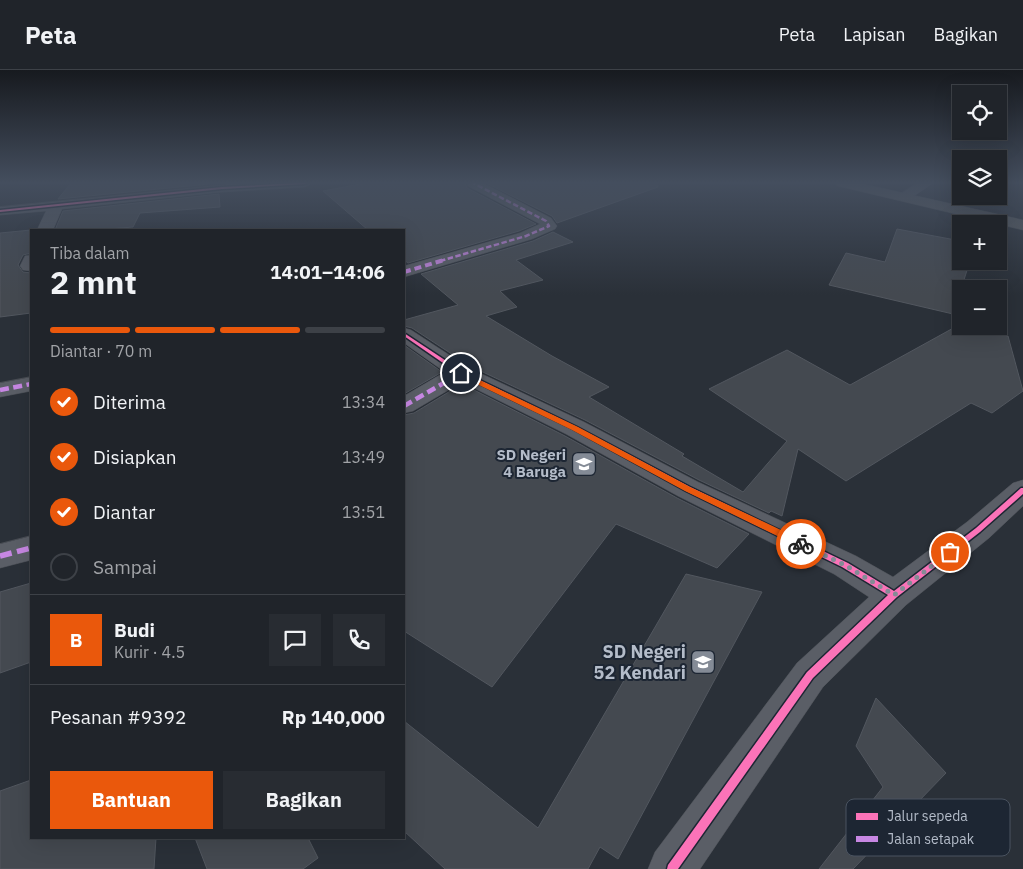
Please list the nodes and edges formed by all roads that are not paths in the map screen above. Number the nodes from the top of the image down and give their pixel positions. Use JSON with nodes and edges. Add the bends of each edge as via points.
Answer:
{"nodes":[{"id":1,"x":545,"y":220,"type":"edge"},
{"id":2,"x":1003,"y":220,"type":"edge"},
{"id":3,"x":1023,"y":225,"type":"edge"},
{"id":4,"x":405,"y":272,"type":"edge"},
{"id":5,"x":405,"y":335,"type":"edge"},
{"id":6,"x":461,"y":373,"type":"junction"},
{"id":7,"x":30,"y":384,"type":"edge"},
{"id":8,"x":0,"y":390,"type":"edge"},
{"id":9,"x":405,"y":405,"type":"edge"},
{"id":10,"x":1023,"y":490,"type":"edge"},
{"id":11,"x":30,"y":548,"type":"edge"},
{"id":12,"x":0,"y":556,"type":"edge"},
{"id":13,"x":894,"y":595,"type":"junction"},
{"id":14,"x":672,"y":869,"type":"edge"}],
"edges":[{"from":1,"to":4,"type":"street","via":[[549,226],[526,236]]},
{"from":2,"to":3,"type":"highway"},
{"from":5,"to":6,"type":"street"},
{"from":6,"to":9,"type":"street"},
{"from":6,"to":13,"type":"street","via":[[845,565]]},
{"from":7,"to":8,"type":"street"},
{"from":10,"to":13,"type":"street","via":[[978,530]]},
{"from":11,"to":12,"type":"street"},
{"from":13,"to":14,"type":"street","via":[[810,675]]}]}
